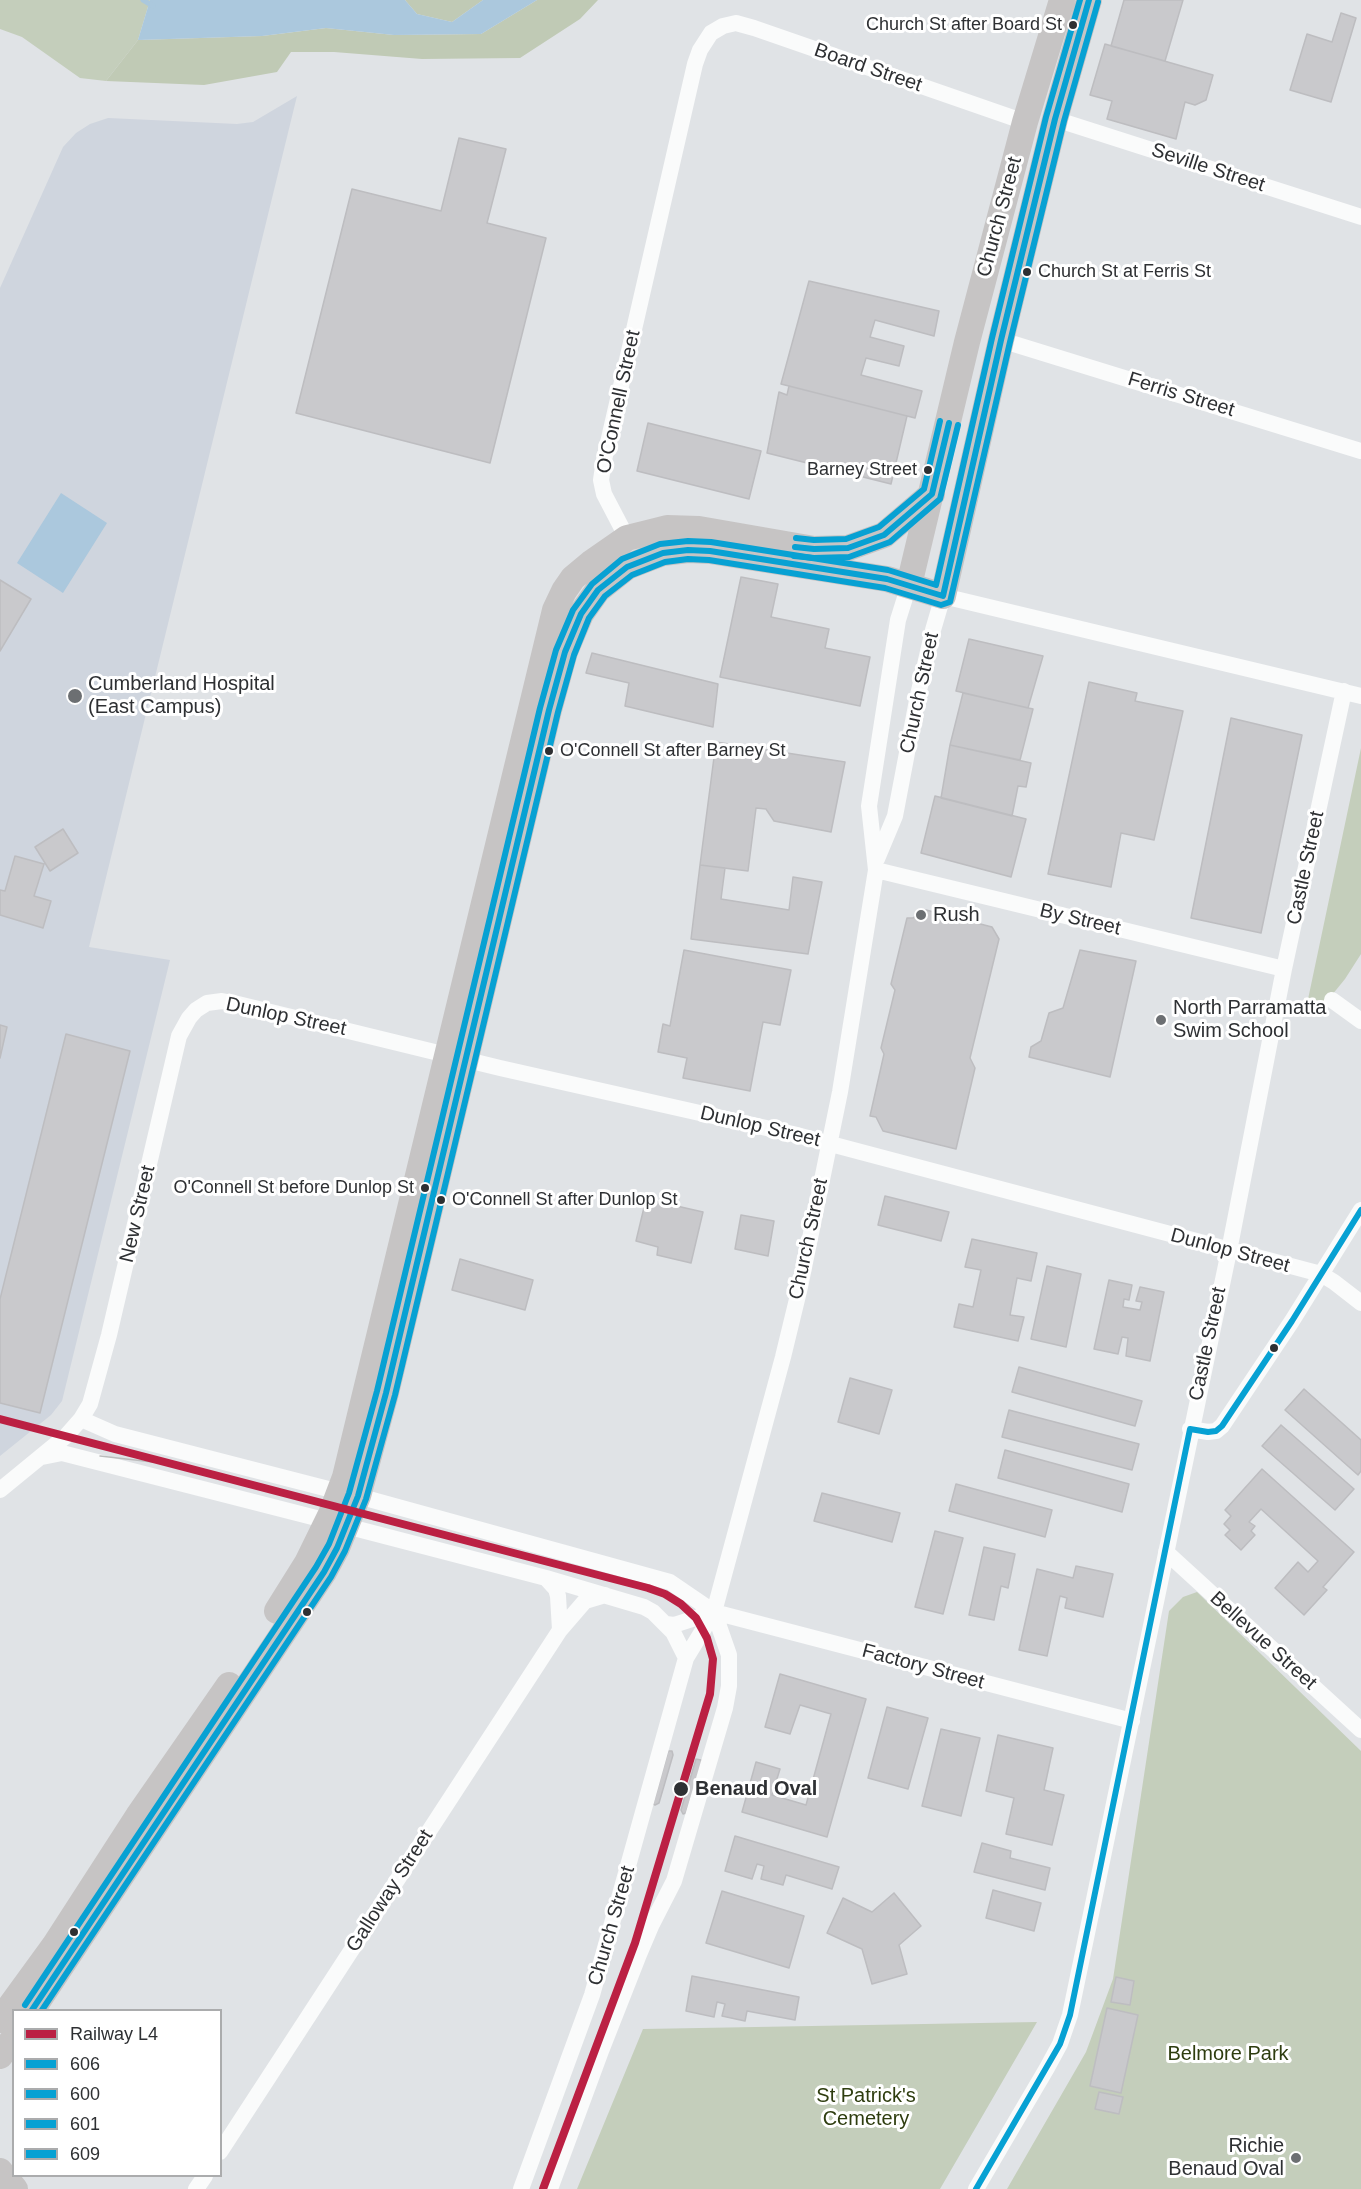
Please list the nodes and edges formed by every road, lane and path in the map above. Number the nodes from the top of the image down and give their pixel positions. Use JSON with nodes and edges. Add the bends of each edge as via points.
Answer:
{"nodes":[{"id":1,"x":1062,"y":0,"type":"edge"},
{"id":2,"x":1089,"y":0,"type":"edge"},
{"id":3,"x":711,"y":33,"type":"joint"},
{"id":4,"x":1055,"y":119,"type":"junction"},
{"id":5,"x":1025,"y":122,"type":"junction"},
{"id":6,"x":1361,"y":217,"type":"edge"},
{"id":7,"x":1001,"y":340,"type":"junction"},
{"id":8,"x":1361,"y":451,"type":"edge"},
{"id":9,"x":932,"y":494,"type":"junction"},
{"id":10,"x":627,"y":538,"type":"junction"},
{"id":11,"x":909,"y":585,"type":"junction"},
{"id":12,"x":943,"y":596,"type":"junction"},
{"id":13,"x":1344,"y":691,"type":"junction"},
{"id":14,"x":1361,"y":696,"type":"edge"},
{"id":15,"x":876,"y":865,"type":"junction"},
{"id":16,"x":1284,"y":969,"type":"junction"},
{"id":17,"x":1332,"y":1000,"type":"dead end"},
{"id":18,"x":196,"y":1010,"type":"joint"},
{"id":19,"x":1361,"y":1021,"type":"edge"},
{"id":20,"x":457,"y":1057,"type":"junction"},
{"id":21,"x":829,"y":1144,"type":"junction"},
{"id":22,"x":1361,"y":1210,"type":"edge"},
{"id":23,"x":1228,"y":1251,"type":"junction"},
{"id":24,"x":1321,"y":1274,"type":"junction"},
{"id":25,"x":1361,"y":1303,"type":"edge"},
{"id":26,"x":81,"y":1419,"type":"junction"},
{"id":27,"x":1190,"y":1429,"type":"junction"},
{"id":28,"x":42,"y":1457,"type":"junction"},
{"id":29,"x":0,"y":1490,"type":"edge"},
{"id":30,"x":349,"y":1494,"type":"junction"},
{"id":31,"x":337,"y":1523,"type":"junction"},
{"id":32,"x":1166,"y":1552,"type":"junction"},
{"id":33,"x":546,"y":1578,"type":"junction"},
{"id":34,"x":605,"y":1595,"type":"junction"},
{"id":35,"x":714,"y":1612,"type":"junction"},
{"id":36,"x":666,"y":1624,"type":"junction"},
{"id":37,"x":560,"y":1630,"type":"junction"},
{"id":38,"x":686,"y":1658,"type":"junction"},
{"id":39,"x":1132,"y":1721,"type":"junction"},
{"id":40,"x":1361,"y":1730,"type":"edge"},
{"id":41,"x":33,"y":2009,"type":"edge"},
{"id":42,"x":0,"y":2020,"type":"edge"},
{"id":43,"x":12,"y":2041,"type":"edge"},
{"id":44,"x":0,"y":2056,"type":"edge"},
{"id":45,"x":222,"y":2149,"type":"edge"},
{"id":46,"x":0,"y":2171,"type":"edge"},
{"id":47,"x":15,"y":2189,"type":"edge"},
{"id":48,"x":521,"y":2189,"type":"edge"},
{"id":49,"x":550,"y":2189,"type":"edge"},
{"id":50,"x":976,"y":2189,"type":"edge"}],
"edges":[{"from":1,"to":5,"type":"main road","name":"Church Street"},
{"from":2,"to":4,"type":"main road","name":"Church Street"},
{"from":3,"to":5,"type":"street","name":"Board Street","via":[[736,23],[754,28]]},
{"from":3,"to":10,"type":"street","name":"O'Connell Street","via":[[695,64],[604,460],[604,494]]},
{"from":4,"to":6,"type":"street","name":"Seville Street"},
{"from":4,"to":7,"type":"main road","name":"Church Street"},
{"from":5,"to":9,"type":"main road","name":"Church Street"},
{"from":7,"to":8,"type":"street","name":"Ferris Street"},
{"from":7,"to":12,"type":"main road","name":"Church Street"},
{"from":9,"to":10,"type":"main road","via":[[884,535],[848,548],[814,549],[699,529],[667,528]]},
{"from":9,"to":11,"type":"main road","name":"Church Street"},
{"from":10,"to":20,"type":"main road","via":[[573,578],[555,610]]},
{"from":11,"to":12,"type":"main road"},
{"from":11,"to":15,"type":"street","name":"Church Street","via":[[898,620],[869,806]]},
{"from":11,"to":20,"type":"main road","via":[[688,550],[640,561],[598,590],[581,614],[565,652]]},
{"from":12,"to":13,"type":"street"},
{"from":12,"to":15,"type":"street","name":"Church Street","via":[[918,695],[895,816]]},
{"from":13,"to":14,"type":"street"},
{"from":13,"to":16,"type":"street","name":"Castle Street"},
{"from":15,"to":16,"type":"street","name":"By Street"},
{"from":15,"to":21,"type":"street","name":"Church Street"},
{"from":16,"to":23,"type":"street","name":"Castle Street"},
{"from":17,"to":19,"type":"street"},
{"from":18,"to":20,"type":"street","name":"Dunlop Street","via":[[207,1003],[222,1001]]},
{"from":18,"to":26,"type":"street","name":"New Street","via":[[179,1036],[102,1365]]},
{"from":20,"to":21,"type":"street","name":"Dunlop Street"},
{"from":20,"to":30,"type":"main road","via":[[386,1393]]},
{"from":21,"to":23,"type":"street","name":"Dunlop Street"},
{"from":21,"to":35,"type":"street","name":"Church Street","via":[[783,1357]]},
{"from":22,"to":24,"type":"street"},
{"from":23,"to":24,"type":"street","name":"Dunlop Street"},
{"from":23,"to":27,"type":"street","name":"Castle Street"},
{"from":24,"to":25,"type":"street"},
{"from":24,"to":27,"type":"street","via":[[1222,1426],[1216,1431]]},
{"from":26,"to":28,"type":"street","name":"New Street"},
{"from":26,"to":30,"type":"street","name":"Factory Street","via":[[115,1434]]},
{"from":27,"to":32,"type":"street","name":"Castle Street"},
{"from":28,"to":29,"type":"street","name":"New Street"},
{"from":28,"to":31,"type":"street","via":[[55,1453],[76,1456]]},
{"from":30,"to":31,"type":"main road"},
{"from":30,"to":35,"type":"street","name":"Factory Street","via":[[670,1582]]},
{"from":31,"to":33,"type":"street"},
{"from":31,"to":41,"type":"main road","via":[[337,1548],[324,1572]]},
{"from":31,"to":42,"type":"main road","via":[[54,1946]]},
{"from":32,"to":39,"type":"street","name":"Castle Street"},
{"from":32,"to":40,"type":"street","name":"Bellevue Street"},
{"from":33,"to":34,"type":"street"},
{"from":33,"to":37,"type":"street","via":[[558,1596]]},
{"from":34,"to":36,"type":"street","via":[[649,1610]]},
{"from":34,"to":37,"type":"street","name":"Galloway Street","via":[[585,1601]]},
{"from":35,"to":36,"type":"street"},
{"from":35,"to":38,"type":"street","name":"Church Street"},
{"from":35,"to":39,"type":"street","name":"Factory Street"},
{"from":35,"to":49,"type":"street","name":"Church Street","via":[[729,1655],[725,1708],[674,1881],[626,1988]]},
{"from":36,"to":38,"type":"street"},
{"from":37,"to":45,"type":"street","name":"Galloway Street"},
{"from":38,"to":48,"type":"street","name":"Church Street","via":[[592,1995]]},
{"from":39,"to":50,"type":"street","name":"Castle Street","via":[[1070,2015],[1060,2044]]},
{"from":43,"to":44,"type":"main road"},
{"from":46,"to":47,"type":"main road"}]}
